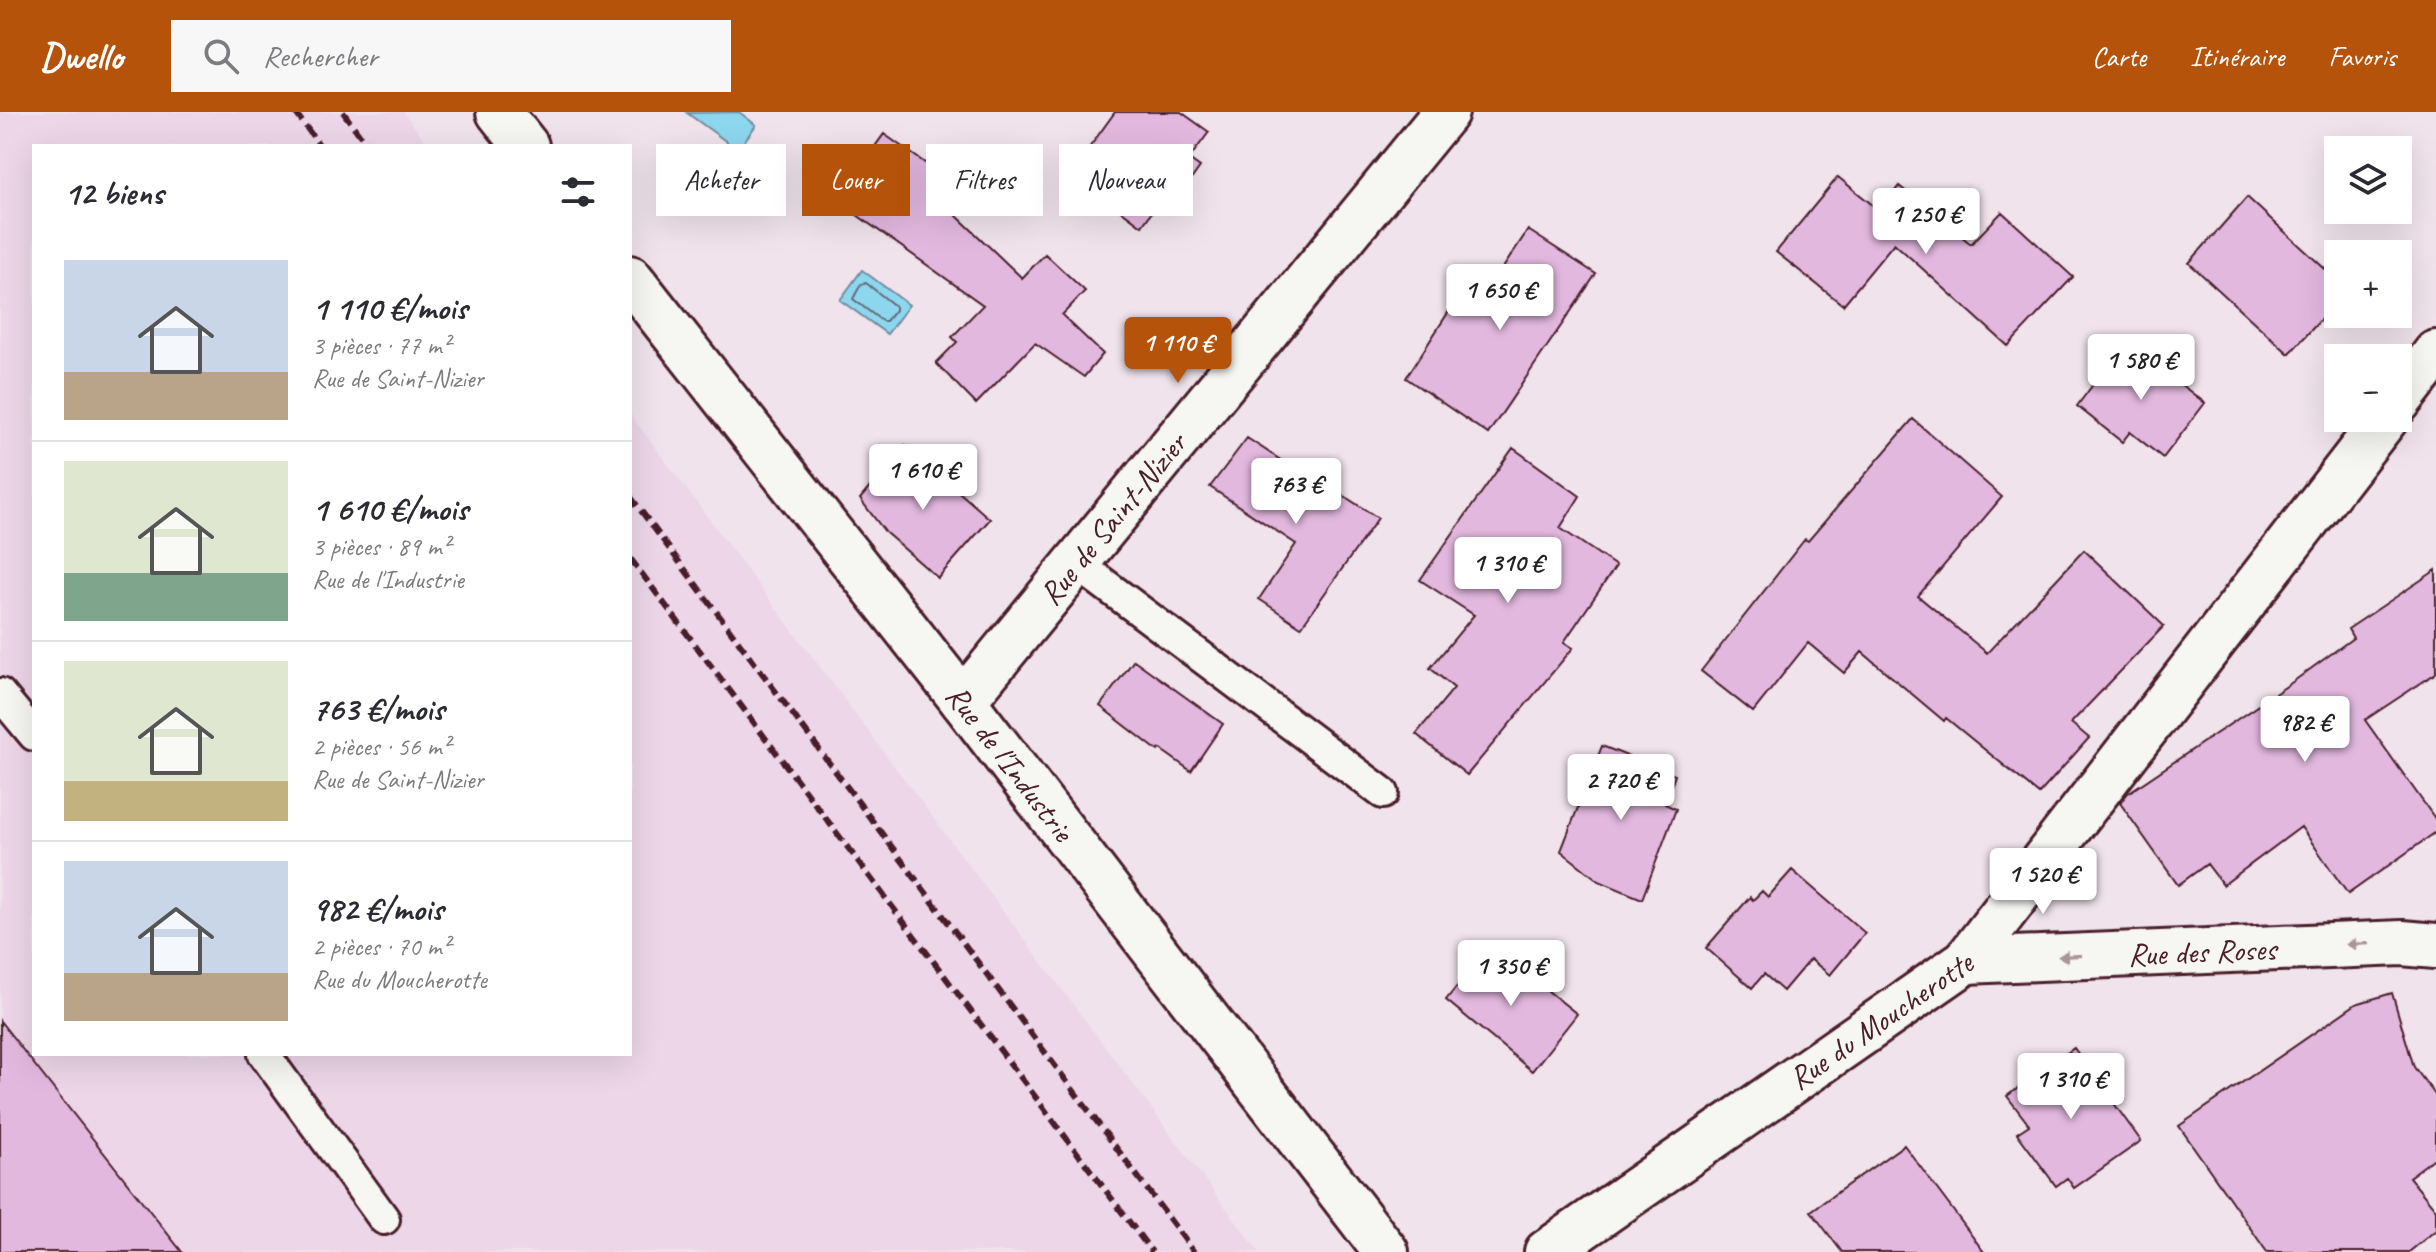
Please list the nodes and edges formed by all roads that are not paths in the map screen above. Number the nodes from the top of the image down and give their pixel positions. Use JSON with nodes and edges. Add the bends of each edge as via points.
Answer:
{"nodes":[{"id":1,"x":499,"y":112,"type":"edge"},
{"id":2,"x":1446,"y":112,"type":"edge"},
{"id":3,"x":524,"y":144,"type":"edge"},
{"id":4,"x":632,"y":281,"type":"edge"},
{"id":5,"x":2436,"y":353,"type":"edge"},
{"id":6,"x":2412,"y":384,"type":"edge"},
{"id":7,"x":2375,"y":432,"type":"edge"},
{"id":8,"x":1076,"y":563,"type":"junction"},
{"id":9,"x":0,"y":694,"type":"edge"},
{"id":10,"x":963,"y":701,"type":"junction"},
{"id":11,"x":32,"y":733,"type":"edge"},
{"id":12,"x":1383,"y":793,"type":"dead end"},
{"id":13,"x":2436,"y":946,"type":"edge"},
{"id":14,"x":1966,"y":961,"type":"junction"},
{"id":15,"x":265,"y":1056,"type":"edge"},
{"id":16,"x":384,"y":1219,"type":"dead end"},
{"id":17,"x":1386,"y":1252,"type":"edge"},
{"id":18,"x":1547,"y":1252,"type":"edge"}],
"edges":[{"from":1,"to":3,"type":"street"},
{"from":2,"to":8,"type":"street","name":"Rue de Saint-Nizier"},
{"from":4,"to":10,"type":"street","name":"Rue de l'Industrie"},
{"from":5,"to":6,"type":"street"},
{"from":7,"to":14,"type":"street","name":"Rue du Moucherotte"},
{"from":8,"to":10,"type":"street","name":"Rue de Saint-Nizier"},
{"from":8,"to":12,"type":"lane"},
{"from":9,"to":11,"type":"lane"},
{"from":10,"to":17,"type":"street","name":"Rue de l'Industrie"},
{"from":13,"to":14,"type":"street","name":"Rue des Roses","one_way":true,"via":[[2402,943]]},
{"from":14,"to":18,"type":"street","name":"Rue du Moucherotte"},
{"from":15,"to":16,"type":"lane"}]}
